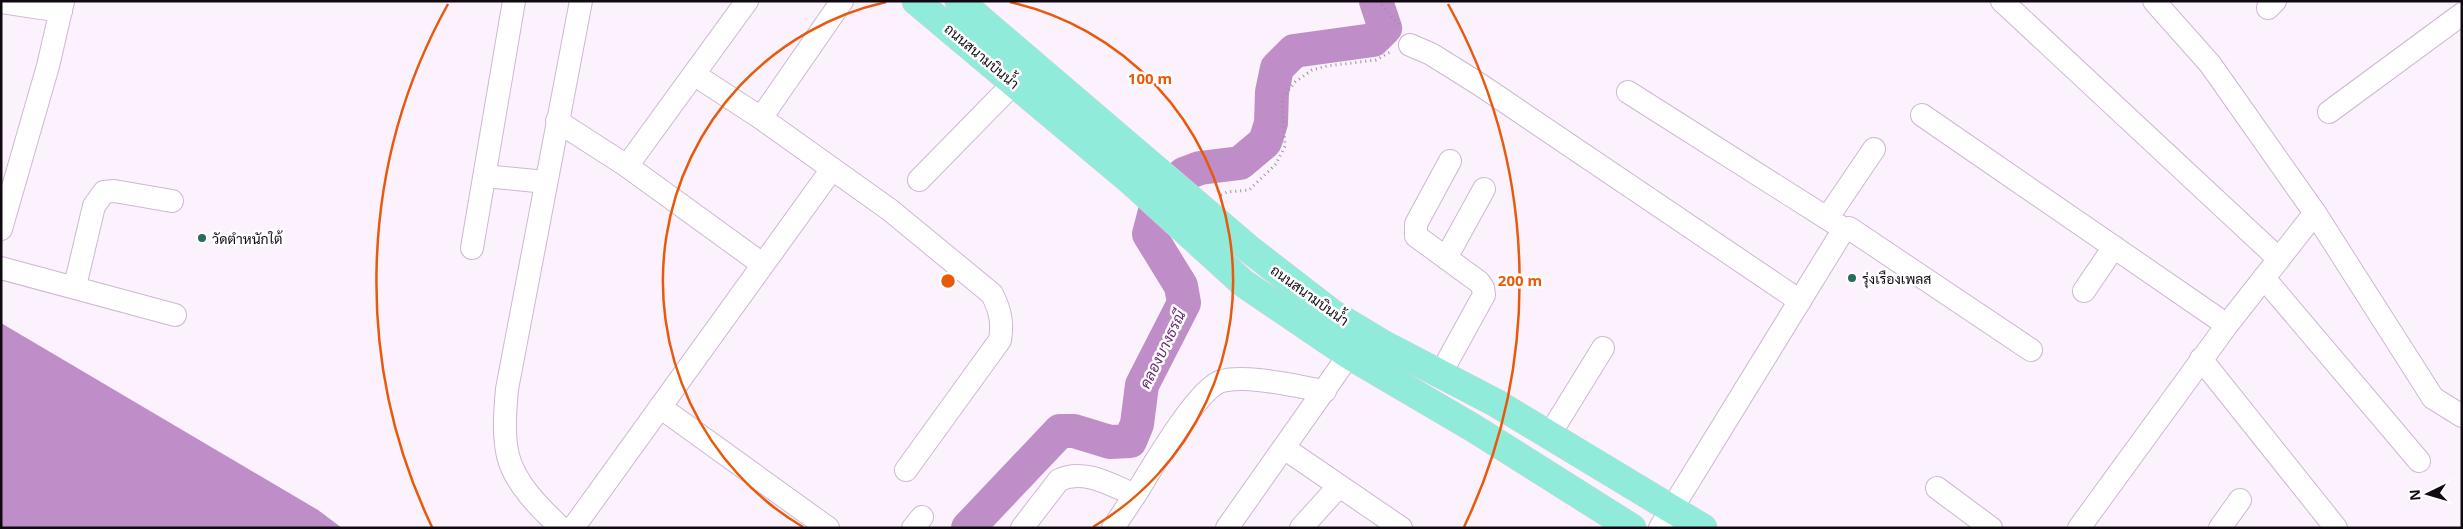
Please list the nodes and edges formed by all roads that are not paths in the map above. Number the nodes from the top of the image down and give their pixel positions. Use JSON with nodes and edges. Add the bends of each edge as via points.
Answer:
{"nodes":[{"id":1,"x":514,"y":1,"type":"edge"},
{"id":2,"x":581,"y":1,"type":"edge"},
{"id":3,"x":747,"y":1,"type":"edge"},
{"id":4,"x":842,"y":1,"type":"edge"},
{"id":5,"x":916,"y":1,"type":"edge"},
{"id":6,"x":959,"y":1,"type":"edge"},
{"id":7,"x":2002,"y":1,"type":"edge"},
{"id":8,"x":2154,"y":1,"type":"edge"},
{"id":9,"x":1,"y":2,"type":"edge"},
{"id":10,"x":62,"y":6,"type":"edge"},
{"id":11,"x":2462,"y":14,"type":"edge"},
{"id":12,"x":1410,"y":45,"type":"road end"},
{"id":13,"x":694,"y":75,"type":"junction"},
{"id":14,"x":1014,"y":83,"type":"junction"},
{"id":15,"x":1628,"y":92,"type":"dead end"},
{"id":16,"x":2329,"y":112,"type":"dead end"},
{"id":17,"x":1922,"y":115,"type":"dead end"},
{"id":18,"x":761,"y":118,"type":"junction"},
{"id":19,"x":557,"y":120,"type":"junction"},
{"id":20,"x":1874,"y":149,"type":"dead end"},
{"id":21,"x":1450,"y":161,"type":"dead end"},
{"id":22,"x":628,"y":166,"type":"junction"},
{"id":23,"x":832,"y":169,"type":"junction"},
{"id":24,"x":485,"y":176,"type":"junction"},
{"id":25,"x":920,"y":180,"type":"dead end"},
{"id":26,"x":546,"y":182,"type":"junction"},
{"id":27,"x":1484,"y":189,"type":"dead end"},
{"id":28,"x":172,"y":201,"type":"dead end"},
{"id":29,"x":2315,"y":213,"type":"junction"},
{"id":30,"x":1836,"y":223,"type":"junction"},
{"id":31,"x":1,"y":229,"type":"edge"},
{"id":32,"x":2114,"y":247,"type":"junction"},
{"id":33,"x":472,"y":248,"type":"dead end"},
{"id":34,"x":1446,"y":258,"type":"junction"},
{"id":35,"x":2278,"y":259,"type":"junction"},
{"id":36,"x":762,"y":264,"type":"junction"},
{"id":37,"x":1,"y":268,"type":"edge"},
{"id":38,"x":2264,"y":278,"type":"junction"},
{"id":39,"x":75,"y":286,"type":"junction"},
{"id":40,"x":2084,"y":291,"type":"dead end"},
{"id":41,"x":1800,"y":300,"type":"junction"},
{"id":42,"x":175,"y":315,"type":"dead end"},
{"id":43,"x":2227,"y":325,"type":"junction"},
{"id":44,"x":1604,"y":348,"type":"dead end"},
{"id":45,"x":2031,"y":350,"type":"dead end"},
{"id":46,"x":1350,"y":355,"type":"junction"},
{"id":47,"x":2202,"y":360,"type":"junction"},
{"id":48,"x":1441,"y":373,"type":"junction"},
{"id":49,"x":1325,"y":391,"type":"junction"},
{"id":50,"x":660,"y":406,"type":"junction"},
{"id":51,"x":2462,"y":416,"type":"edge"},
{"id":52,"x":1550,"y":434,"type":"junction"},
{"id":53,"x":1284,"y":448,"type":"junction"},
{"id":54,"x":2419,"y":461,"type":"dead end"},
{"id":55,"x":906,"y":470,"type":"dead end"},
{"id":56,"x":1339,"y":486,"type":"junction"},
{"id":57,"x":1937,"y":488,"type":"dead end"},
{"id":58,"x":1135,"y":495,"type":"junction"},
{"id":59,"x":2240,"y":500,"type":"dead end"},
{"id":60,"x":1666,"y":518,"type":"edge"},
{"id":61,"x":561,"y":528,"type":"edge"},
{"id":62,"x":573,"y":528,"type":"edge"},
{"id":63,"x":828,"y":528,"type":"edge"},
{"id":64,"x":1022,"y":528,"type":"edge"},
{"id":65,"x":1113,"y":528,"type":"edge"},
{"id":66,"x":1227,"y":528,"type":"edge"},
{"id":67,"x":1301,"y":528,"type":"edge"},
{"id":68,"x":1401,"y":528,"type":"edge"},
{"id":69,"x":1632,"y":528,"type":"edge"},
{"id":70,"x":1703,"y":528,"type":"edge"},
{"id":71,"x":1991,"y":528,"type":"edge"},
{"id":72,"x":2079,"y":528,"type":"edge"},
{"id":73,"x":2220,"y":528,"type":"edge"},
{"id":74,"x":2336,"y":528,"type":"edge"}],
"edges":[{"from":1,"to":24,"type":"street"},
{"from":2,"to":19,"type":"street"},
{"from":3,"to":13,"type":"street"},
{"from":4,"to":18,"type":"street"},
{"from":5,"to":14,"type":"main road","name":"ถนนสนามบินน้ำ"},
{"from":6,"to":48,"type":"main road","name":"ถนนสนามบินน้ำ","via":[[1289,282],[1380,343]]},
{"from":7,"to":35,"type":"street"},
{"from":8,"to":29,"type":"street","via":[[2210,64]]},
{"from":9,"to":10,"type":"street"},
{"from":10,"to":31,"type":"street"},
{"from":11,"to":16,"type":"street"},
{"from":12,"to":41,"type":"street","via":[[1479,84]]},
{"from":13,"to":18,"type":"street"},
{"from":13,"to":22,"type":"street"},
{"from":14,"to":25,"type":"street"},
{"from":14,"to":46,"type":"main road","name":"ถนนสนามบินน้ำ","via":[[1132,182],[1243,282]]},
{"from":15,"to":30,"type":"street"},
{"from":17,"to":32,"type":"street"},
{"from":18,"to":23,"type":"street"},
{"from":19,"to":22,"type":"street"},
{"from":19,"to":26,"type":"street"},
{"from":20,"to":30,"type":"street"},
{"from":21,"to":34,"type":"street","via":[[1416,224],[1416,236]]},
{"from":22,"to":36,"type":"street"},
{"from":23,"to":36,"type":"street"},
{"from":23,"to":55,"type":"street","via":[[890,210],[992,294],[1000,309],[1000,340]]},
{"from":24,"to":26,"type":"street"},
{"from":24,"to":33,"type":"street"},
{"from":26,"to":61,"type":"street","via":[[507,390],[504,428],[509,457],[520,478],[538,506]]},
{"from":27,"to":34,"type":"street"},
{"from":28,"to":39,"type":"street","via":[[104,192],[94,206]]},
{"from":29,"to":35,"type":"street"},
{"from":29,"to":51,"type":"street","via":[[2433,398]]},
{"from":30,"to":41,"type":"street"},
{"from":30,"to":45,"type":"street","via":[[1849,228]]},
{"from":32,"to":40,"type":"street"},
{"from":32,"to":43,"type":"street"},
{"from":34,"to":48,"type":"street","via":[[1479,282],[1484,288],[1484,295]]},
{"from":35,"to":38,"type":"street"},
{"from":36,"to":50,"type":"street"},
{"from":37,"to":39,"type":"street"},
{"from":38,"to":43,"type":"street"},
{"from":38,"to":54,"type":"street"},
{"from":39,"to":42,"type":"street"},
{"from":41,"to":60,"type":"street"},
{"from":43,"to":47,"type":"street"},
{"from":44,"to":52,"type":"street"},
{"from":46,"to":49,"type":"street"},
{"from":46,"to":69,"type":"main road","name":"ถนนสนามบินน้ำ"},
{"from":47,"to":72,"type":"street"},
{"from":47,"to":74,"type":"street"},
{"from":48,"to":52,"type":"main road","name":"ถนนสนามบินน้ำ"},
{"from":49,"to":53,"type":"street"},
{"from":49,"to":58,"type":"street","via":[[1239,379],[1222,380],[1202,394]]},
{"from":50,"to":62,"type":"street"},
{"from":50,"to":63,"type":"street"},
{"from":52,"to":60,"type":"main road","name":"ถนนสนามบินน้ำ"},
{"from":53,"to":56,"type":"street"},
{"from":53,"to":66,"type":"street"},
{"from":56,"to":67,"type":"street"},
{"from":56,"to":68,"type":"street"},
{"from":57,"to":71,"type":"street"},
{"from":58,"to":64,"type":"street","via":[[1097,479],[1067,476],[1058,480]]},
{"from":58,"to":65,"type":"street"},
{"from":59,"to":73,"type":"street"},
{"from":60,"to":70,"type":"main road","name":"ถนนสนามบินน้ำ"}]}
